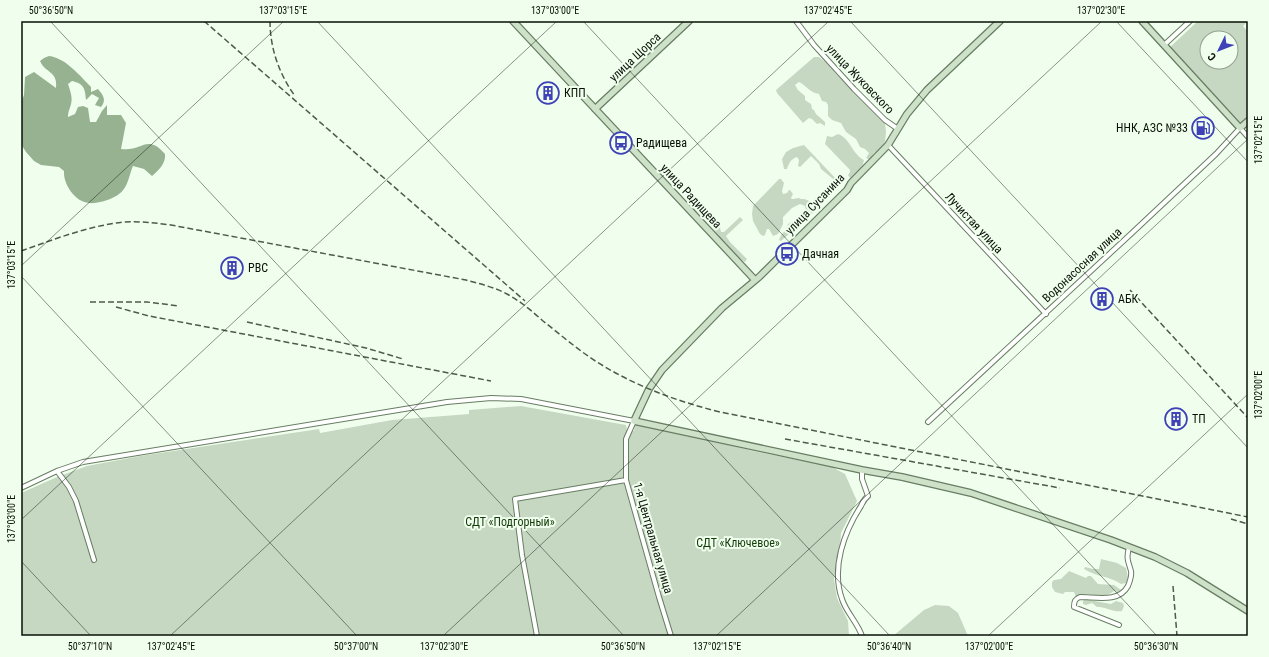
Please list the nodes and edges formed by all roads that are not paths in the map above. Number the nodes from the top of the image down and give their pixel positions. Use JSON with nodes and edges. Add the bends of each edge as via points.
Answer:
{"nodes":[{"id":1,"x":513,"y":21,"type":"edge"},
{"id":2,"x":689,"y":21,"type":"edge"},
{"id":3,"x":796,"y":21,"type":"edge"},
{"id":4,"x":1000,"y":21,"type":"edge"},
{"id":5,"x":1142,"y":21,"type":"edge"},
{"id":6,"x":1190,"y":21,"type":"edge"},
{"id":7,"x":1164,"y":45,"type":"junction"},
{"id":8,"x":595,"y":109,"type":"junction"},
{"id":9,"x":1248,"y":121,"type":"edge"},
{"id":10,"x":1240,"y":128,"type":"junction"},
{"id":11,"x":898,"y":129,"type":"junction"},
{"id":12,"x":1248,"y":137,"type":"edge"},
{"id":13,"x":888,"y":145,"type":"junction"},
{"id":14,"x":755,"y":280,"type":"junction"},
{"id":15,"x":1046,"y":314,"type":"junction"},
{"id":16,"x":634,"y":422,"type":"junction"},
{"id":17,"x":928,"y":422,"type":"dead end"},
{"id":18,"x":862,"y":470,"type":"junction"},
{"id":19,"x":57,"y":471,"type":"junction"},
{"id":20,"x":626,"y":480,"type":"junction"},
{"id":21,"x":21,"y":488,"type":"edge"},
{"id":22,"x":1129,"y":547,"type":"junction"},
{"id":23,"x":94,"y":560,"type":"dead end"},
{"id":24,"x":1248,"y":611,"type":"edge"},
{"id":25,"x":1119,"y":625,"type":"dead end"},
{"id":26,"x":537,"y":636,"type":"edge"},
{"id":27,"x":671,"y":636,"type":"edge"},
{"id":28,"x":862,"y":636,"type":"edge"}],
"edges":[{"from":1,"to":8,"type":"street","name":"улица Радищева"},
{"from":2,"to":8,"type":"street","name":"улица Щорса"},
{"from":3,"to":11,"type":"street","name":"улица Жуковского","via":[[854,89],[885,120]]},
{"from":4,"to":11,"type":"street","name":"улица Сусанина","via":[[927,90]]},
{"from":5,"to":7,"type":"street"},
{"from":6,"to":7,"type":"street"},
{"from":7,"to":10,"type":"street"},
{"from":8,"to":14,"type":"street","name":"улица Радищева"},
{"from":9,"to":10,"type":"street","name":"Водонасосная улица"},
{"from":10,"to":12,"type":"street"},
{"from":10,"to":15,"type":"street","name":"Водонасосная улица","via":[[1216,154]]},
{"from":11,"to":13,"type":"street","name":"улица Сусанина"},
{"from":13,"to":14,"type":"street","name":"улица Сусанина","via":[[847,190]]},
{"from":13,"to":15,"type":"street","name":"Лучистая улица"},
{"from":14,"to":16,"type":"street","name":"улица Сусанина","via":[[722,308],[662,370],[648,389]]},
{"from":15,"to":17,"type":"street","name":"Водонасосная улица"},
{"from":16,"to":18,"type":"street"},
{"from":16,"to":19,"type":"street","via":[[521,399],[491,398],[419,406],[115,456],[83,462]]},
{"from":16,"to":20,"type":"street","name":"1-я Центральная улица","via":[[626,439]]},
{"from":18,"to":22,"type":"street","via":[[971,493]]},
{"from":18,"to":28,"type":"street","via":[[862,479],[868,496],[853,517],[838,569],[841,596],[846,610]]},
{"from":19,"to":21,"type":"street"},
{"from":19,"to":23,"type":"street","via":[[76,501]]},
{"from":20,"to":26,"type":"street","via":[[516,499],[522,555]]},
{"from":20,"to":27,"type":"street","name":"1-я Центральная улица"},
{"from":22,"to":24,"type":"street","via":[[1187,573]]},
{"from":22,"to":25,"type":"street","via":[[1128,563],[1131,576],[1126,590],[1110,598],[1080,597],[1074,602],[1074,607]]}]}
